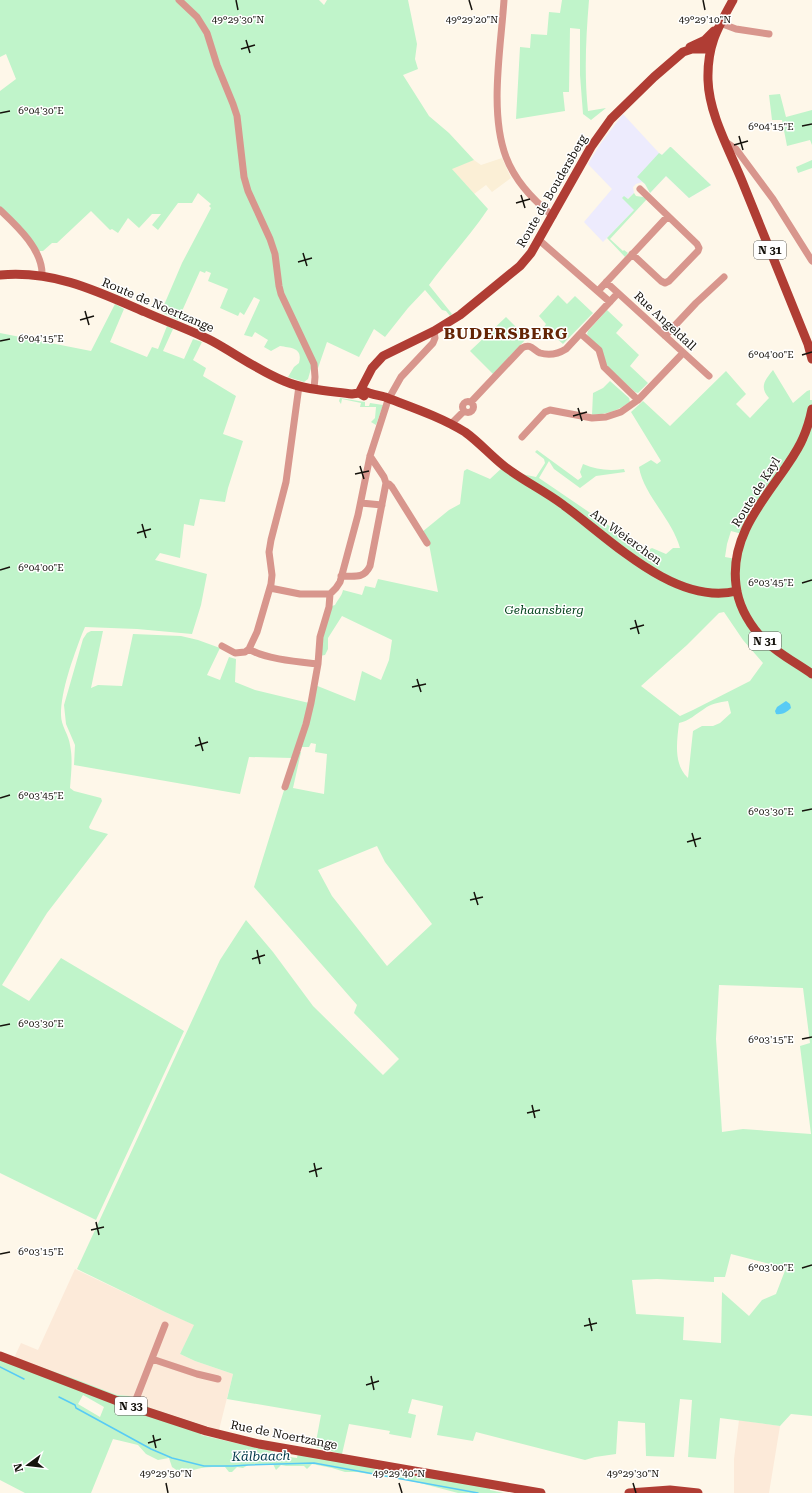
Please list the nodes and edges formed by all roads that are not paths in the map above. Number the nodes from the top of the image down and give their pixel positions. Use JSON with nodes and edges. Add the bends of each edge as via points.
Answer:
{"nodes":[{"id":1,"x":179,"y":0,"type":"edge"},
{"id":2,"x":504,"y":0,"type":"edge"},
{"id":3,"x":733,"y":0,"type":"edge"},
{"id":4,"x":720,"y":23,"type":"junction"},
{"id":5,"x":769,"y":34,"type":"dead end"},
{"id":6,"x":707,"y":43,"type":"junction"},
{"id":7,"x":726,"y":142,"type":"junction"},
{"id":8,"x":640,"y":189,"type":"dead end"},
{"id":9,"x":0,"y":210,"type":"edge"},
{"id":10,"x":553,"y":216,"type":"junction"},
{"id":11,"x":668,"y":216,"type":"junction"},
{"id":12,"x":539,"y":240,"type":"junction"},
{"id":13,"x":632,"y":254,"type":"junction"},
{"id":14,"x":812,"y":261,"type":"edge"},
{"id":15,"x":0,"y":275,"type":"edge"},
{"id":16,"x":42,"y":275,"type":"junction"},
{"id":17,"x":724,"y":277,"type":"dead end"},
{"id":18,"x":606,"y":282,"type":"junction"},
{"id":19,"x":598,"y":291,"type":"junction"},
{"id":20,"x":618,"y":293,"type":"junction"},
{"id":21,"x":610,"y":302,"type":"junction"},
{"id":22,"x":434,"y":331,"type":"junction"},
{"id":23,"x":580,"y":334,"type":"junction"},
{"id":24,"x":665,"y":336,"type":"junction"},
{"id":25,"x":684,"y":353,"type":"junction"},
{"id":26,"x":812,"y":358,"type":"edge"},
{"id":27,"x":709,"y":376,"type":"dead end"},
{"id":28,"x":298,"y":386,"type":"junction"},
{"id":29,"x":314,"y":389,"type":"junction"},
{"id":30,"x":361,"y":392,"type":"junction"},
{"id":31,"x":388,"y":400,"type":"junction"},
{"id":32,"x":638,"y":400,"type":"junction"},
{"id":33,"x":812,"y":409,"type":"edge"},
{"id":34,"x":451,"y":424,"type":"junction"},
{"id":35,"x":522,"y":437,"type":"dead end"},
{"id":36,"x":370,"y":456,"type":"junction"},
{"id":37,"x":386,"y":483,"type":"junction"},
{"id":38,"x":360,"y":503,"type":"junction"},
{"id":39,"x":382,"y":505,"type":"junction"},
{"id":40,"x":427,"y":543,"type":"dead end"},
{"id":41,"x":341,"y":576,"type":"junction"},
{"id":42,"x":270,"y":588,"type":"junction"},
{"id":43,"x":737,"y":591,"type":"junction"},
{"id":44,"x":330,"y":594,"type":"junction"},
{"id":45,"x":222,"y":646,"type":"dead end"},
{"id":46,"x":249,"y":648,"type":"junction"},
{"id":47,"x":318,"y":664,"type":"junction"},
{"id":48,"x":812,"y":674,"type":"edge"},
{"id":49,"x":285,"y":787,"type":"dead end"},
{"id":50,"x":165,"y":1325,"type":"dead end"},
{"id":51,"x":0,"y":1356,"type":"edge"},
{"id":52,"x":152,"y":1359,"type":"junction"},
{"id":53,"x":218,"y":1379,"type":"dead end"},
{"id":54,"x":132,"y":1407,"type":"junction"},
{"id":55,"x":541,"y":1493,"type":"edge"},
{"id":56,"x":629,"y":1493,"type":"edge"},
{"id":57,"x":698,"y":1493,"type":"edge"}],
"edges":[{"from":1,"to":29,"type":"street","via":[[197,17],[207,33],[233,104],[248,192],[275,254],[281,294],[314,364]]},
{"from":2,"to":10,"type":"street","via":[[497,100],[503,147],[515,176],[540,206]]},
{"from":3,"to":4,"type":"main road","number":"N 31"},
{"from":4,"to":5,"type":"street","via":[[736,29]]},
{"from":4,"to":6,"type":"main road","number":"N 31"},
{"from":6,"to":7,"type":"main road","number":"N 31","via":[[710,94]]},
{"from":6,"to":10,"type":"main road","name":"Route de Boudersberg","via":[[706,49],[682,52],[611,119],[591,147]]},
{"from":7,"to":14,"type":"street","via":[[736,149],[773,199]]},
{"from":7,"to":26,"type":"main road","number":"N 31"},
{"from":8,"to":11,"type":"street"},
{"from":9,"to":16,"type":"street","via":[[30,243],[42,267]]},
{"from":10,"to":12,"type":"main road","name":"Route de Boudersberg"},
{"from":11,"to":13,"type":"street"},
{"from":11,"to":13,"type":"street","via":[[698,244],[698,252],[669,282],[665,283]]},
{"from":12,"to":19,"type":"street"},
{"from":12,"to":22,"type":"main road","name":"Route de Boudersberg","via":[[520,266],[460,315]]},
{"from":13,"to":18,"type":"street"},
{"from":15,"to":16,"type":"main road","name":"Route de Noertzange"},
{"from":16,"to":28,"type":"main road","name":"Route de Noertzange","via":[[75,283],[211,341],[270,374]]},
{"from":17,"to":24,"type":"street"},
{"from":18,"to":19,"type":"street"},
{"from":18,"to":20,"type":"street","name":"Rue Angeldall"},
{"from":19,"to":21,"type":"street"},
{"from":20,"to":21,"type":"street"},
{"from":20,"to":24,"type":"street","name":"Rue Angeldall"},
{"from":21,"to":23,"type":"street"},
{"from":22,"to":30,"type":"main road","name":"Route de Boudersberg","via":[[383,356],[372,368]]},
{"from":22,"to":31,"type":"street","via":[[433,343],[401,377]]},
{"from":23,"to":32,"type":"street","via":[[599,350],[604,368]]},
{"from":23,"to":34,"type":"street","via":[[566,349],[557,354],[548,355],[527,345],[522,348],[471,402],[466,401],[462,405],[464,411]]},
{"from":24,"to":25,"type":"street","name":"Rue Angeldall"},
{"from":25,"to":27,"type":"street","name":"Rue Angeldall"},
{"from":25,"to":32,"type":"street"},
{"from":28,"to":29,"type":"main road","name":"Route de Noertzange"},
{"from":28,"to":42,"type":"street","via":[[286,482],[270,540]]},
{"from":29,"to":30,"type":"main road","name":"Route de Noertzange","via":[[352,394]]},
{"from":30,"to":31,"type":"main road","name":"Route de Noertzange","via":[[368,398]]},
{"from":31,"to":34,"type":"main road","via":[[402,403]]},
{"from":31,"to":36,"type":"street"},
{"from":32,"to":35,"type":"street","via":[[621,412],[606,417],[592,418],[550,410],[545,412]]},
{"from":33,"to":43,"type":"main road","name":"Route de Kayl","number":"N 31","via":[[803,439],[742,534],[735,566]]},
{"from":34,"to":43,"type":"main road","name":"Am Weierchen","via":[[466,433],[512,472],[561,503],[652,572],[676,584],[705,593],[718,595]]},
{"from":36,"to":37,"type":"street"},
{"from":36,"to":38,"type":"street"},
{"from":37,"to":39,"type":"street"},
{"from":37,"to":40,"type":"street","via":[[392,487]]},
{"from":38,"to":39,"type":"street"},
{"from":38,"to":41,"type":"street"},
{"from":39,"to":41,"type":"street","via":[[368,571],[360,576]]},
{"from":41,"to":44,"type":"street"},
{"from":42,"to":44,"type":"street","via":[[300,594]]},
{"from":42,"to":46,"type":"street","via":[[254,640]]},
{"from":43,"to":48,"type":"main road","number":"N 31","via":[[747,618],[761,637]]},
{"from":44,"to":47,"type":"street","via":[[329,607],[320,636]]},
{"from":45,"to":46,"type":"street","via":[[235,653]]},
{"from":46,"to":47,"type":"street","via":[[258,653]]},
{"from":47,"to":49,"type":"street","via":[[306,724]]},
{"from":50,"to":52,"type":"street"},
{"from":51,"to":54,"type":"main road","name":"Rue de Noertzange","number":"N 33"},
{"from":52,"to":53,"type":"street"},
{"from":52,"to":54,"type":"street"},
{"from":54,"to":55,"type":"main road","name":"Rue de Noertzange","number":"N 33","via":[[202,1430],[259,1444]]},
{"from":56,"to":57,"type":"main road","via":[[670,1490]]}]}
